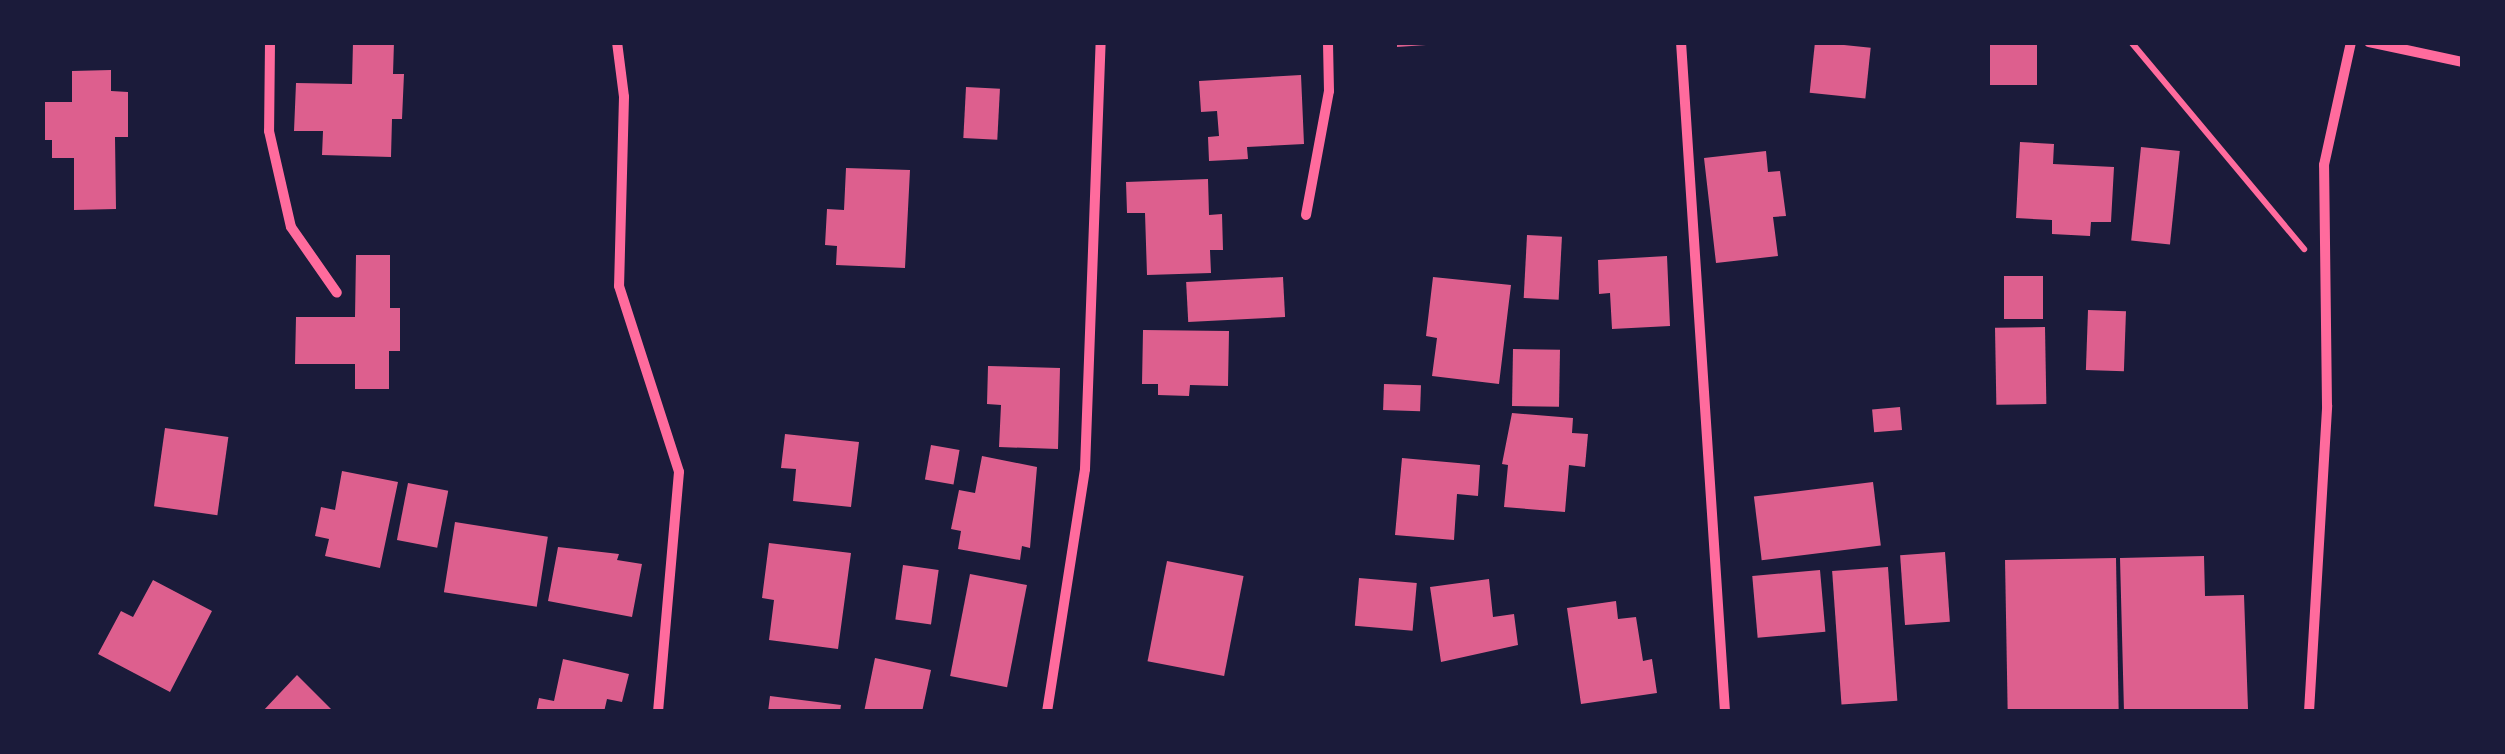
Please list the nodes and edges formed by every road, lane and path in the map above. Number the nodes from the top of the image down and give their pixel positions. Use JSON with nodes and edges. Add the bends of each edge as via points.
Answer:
{"nodes":[{"id":1,"x":270,"y":42,"type":"edge"},
{"id":2,"x":617,"y":42,"type":"edge"},
{"id":3,"x":1101,"y":42,"type":"edge"},
{"id":4,"x":1328,"y":42,"type":"edge"},
{"id":5,"x":1681,"y":42,"type":"edge"},
{"id":6,"x":2132,"y":42,"type":"edge"},
{"id":7,"x":2350,"y":42,"type":"edge"},
{"id":8,"x":2369,"y":42,"type":"edge"},
{"id":9,"x":2462,"y":62,"type":"edge"},
{"id":10,"x":1306,"y":215,"type":"dead end"},
{"id":11,"x":2321,"y":277,"type":"junction"},
{"id":12,"x":337,"y":292,"type":"dead end"},
{"id":13,"x":658,"y":712,"type":"edge"},
{"id":14,"x":1047,"y":712,"type":"edge"},
{"id":15,"x":1725,"y":712,"type":"edge"},
{"id":16,"x":2309,"y":712,"type":"edge"}],
"edges":[{"from":1,"to":12,"type":"street","via":[[269,131],[290,227]]},
{"from":2,"to":13,"type":"street","via":[[624,97],[619,286],[679,472]]},
{"from":3,"to":14,"type":"street","via":[[1086,469]]},
{"from":4,"to":10,"type":"street","via":[[1329,91]]},
{"from":5,"to":15,"type":"street"},
{"from":6,"to":11,"type":"path"},
{"from":7,"to":11,"type":"street","via":[[2324,165]]},
{"from":8,"to":9,"type":"street"},
{"from":11,"to":16,"type":"street","via":[[2328,406]]}]}
